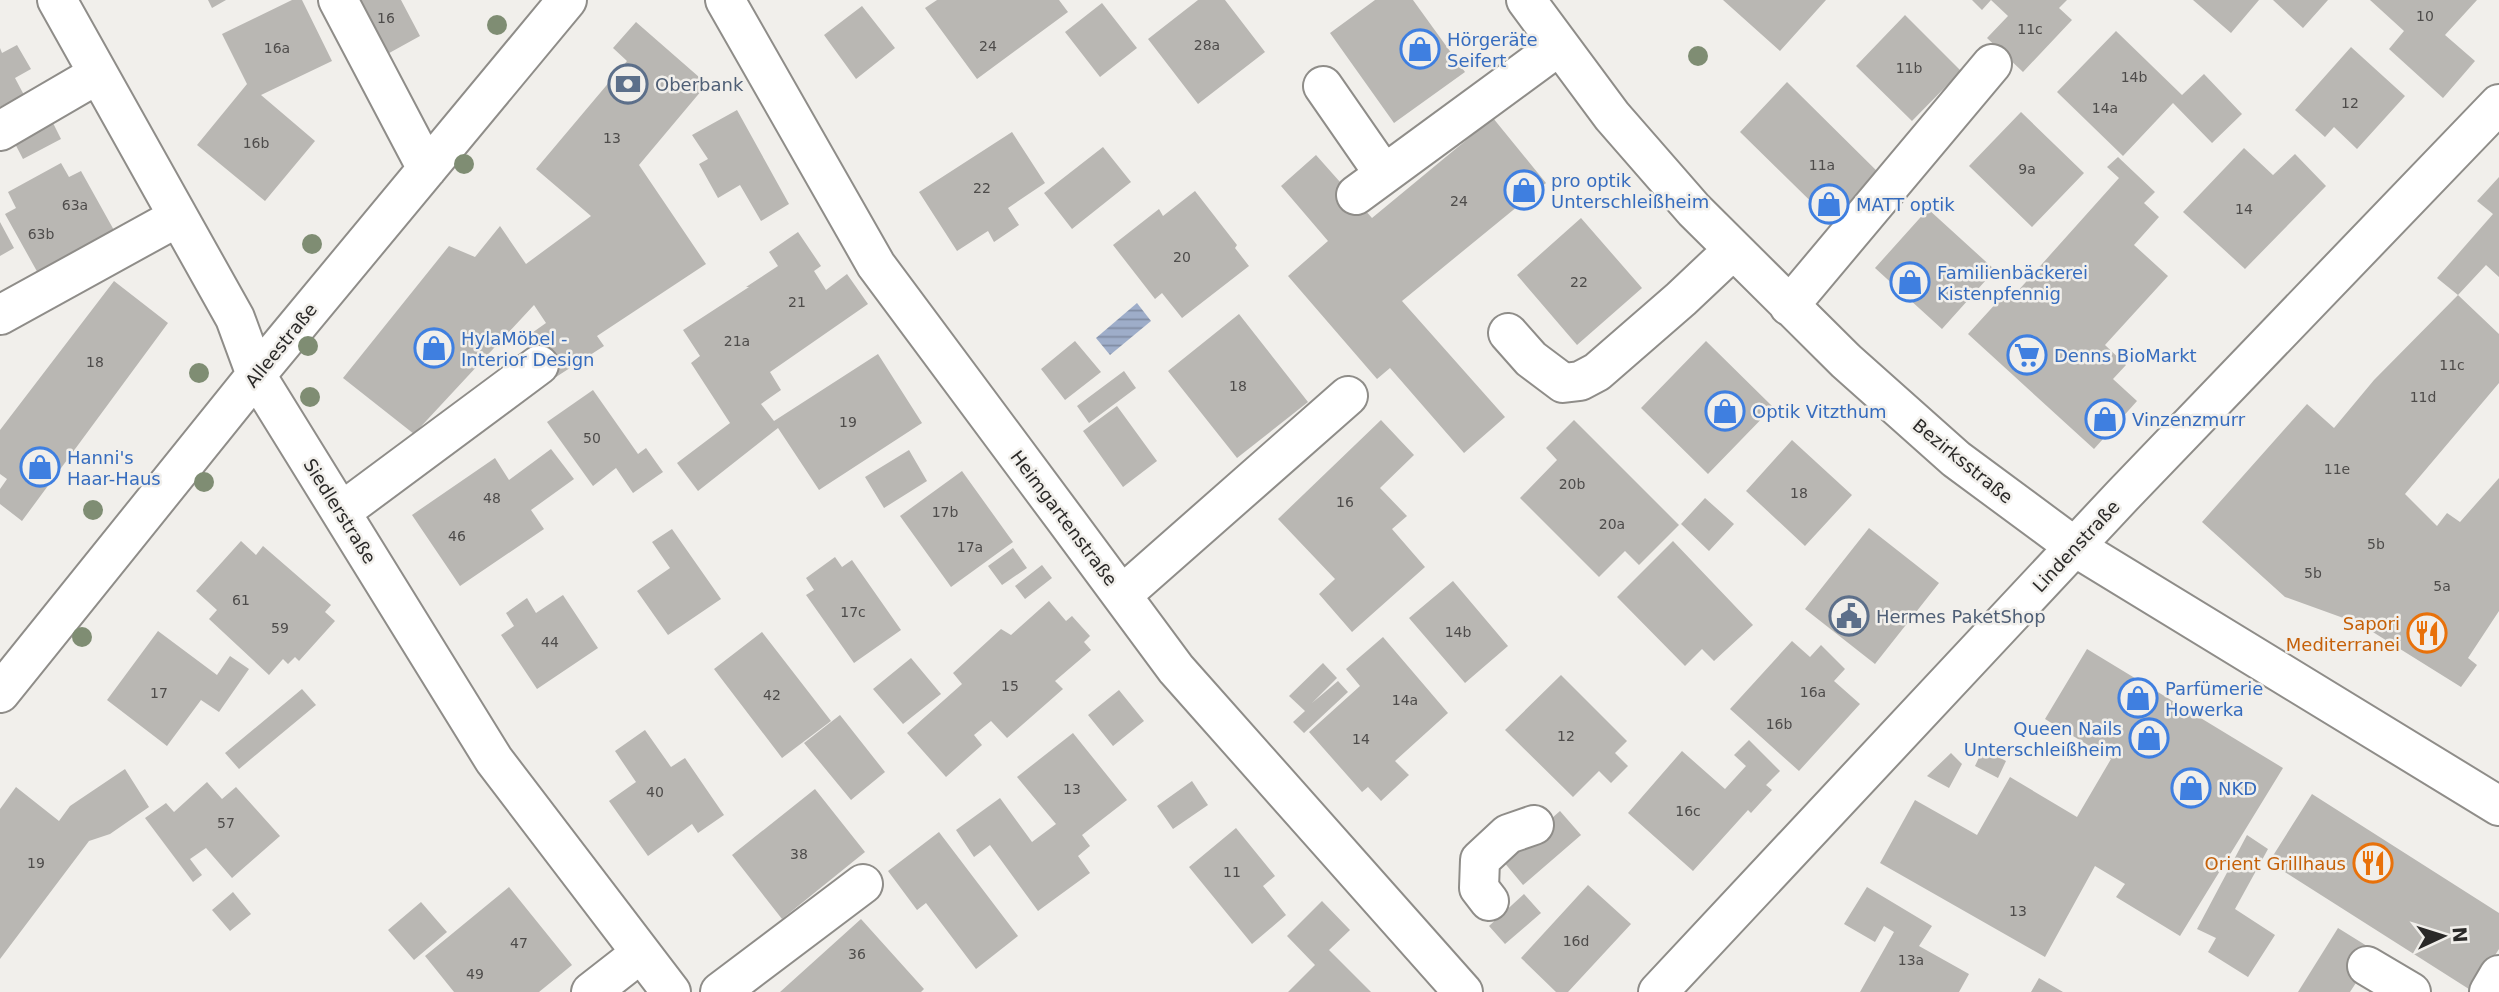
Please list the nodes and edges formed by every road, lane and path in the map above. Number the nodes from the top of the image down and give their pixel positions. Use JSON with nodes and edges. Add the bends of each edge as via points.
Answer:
{"nodes":[{"id":1,"x":57,"y":0,"type":"edge"},
{"id":2,"x":338,"y":0,"type":"edge"},
{"id":3,"x":567,"y":0,"type":"edge"},
{"id":4,"x":725,"y":0,"type":"edge"},
{"id":5,"x":1547,"y":16,"type":"edge"},
{"id":6,"x":1992,"y":64,"type":"dead end"},
{"id":7,"x":98,"y":74,"type":"junction"},
{"id":8,"x":1323,"y":86,"type":"dead end"},
{"id":9,"x":2498,"y":108,"type":"edge"},
{"id":10,"x":1979,"y":117,"type":"dead end"},
{"id":11,"x":0,"y":131,"type":"edge"},
{"id":12,"x":427,"y":169,"type":"junction"},
{"id":13,"x":178,"y":217,"type":"junction"},
{"id":14,"x":1733,"y":250,"type":"junction"},
{"id":15,"x":1798,"y":314,"type":"junction"},
{"id":16,"x":0,"y":315,"type":"edge"},
{"id":17,"x":1508,"y":333,"type":"dead end"},
{"id":18,"x":539,"y":365,"type":"dead end"},
{"id":19,"x":256,"y":375,"type":"junction"},
{"id":20,"x":1348,"y":396,"type":"dead end"},
{"id":21,"x":341,"y":512,"type":"junction"},
{"id":22,"x":2075,"y":547,"type":"junction"},
{"id":23,"x":1122,"y":595,"type":"junction"},
{"id":24,"x":0,"y":693,"type":"edge"},
{"id":25,"x":2499,"y":806,"type":"edge"},
{"id":26,"x":1534,"y":825,"type":"dead end"},
{"id":27,"x":863,"y":884,"type":"dead end"},
{"id":28,"x":1489,"y":901,"type":"dead end"},
{"id":29,"x":2367,"y":966,"type":"dead end"},
{"id":30,"x":655,"y":970,"type":"edge"},
{"id":31,"x":2499,"y":975,"type":"edge"},
{"id":32,"x":591,"y":992,"type":"edge"},
{"id":33,"x":620,"y":992,"type":"edge"},
{"id":34,"x":720,"y":992,"type":"edge"},
{"id":35,"x":1463,"y":992,"type":"edge"},
{"id":36,"x":1658,"y":992,"type":"edge"},
{"id":37,"x":2411,"y":992,"type":"edge"},
{"id":38,"x":2489,"y":992,"type":"edge"}],
"edges":[{"from":1,"to":7,"type":"street","name":"Siedlerstraße"},
{"from":2,"to":12,"type":"street"},
{"from":3,"to":12,"type":"street","name":"Alleestraße"},
{"from":4,"to":23,"type":"street","name":"Heimgartenstraße","via":[[876,265]]},
{"from":5,"to":8,"type":"street","via":[[1370,185]]},
{"from":5,"to":14,"type":"street","name":"Bezirksstraße","via":[[1612,116]]},
{"from":6,"to":15,"type":"street"},
{"from":7,"to":11,"type":"street"},
{"from":7,"to":13,"type":"street","name":"Siedlerstraße"},
{"from":9,"to":22,"type":"street","name":"Lindenstraße"},
{"from":10,"to":15,"type":"street"},
{"from":12,"to":19,"type":"street","name":"Alleestraße"},
{"from":13,"to":16,"type":"street"},
{"from":13,"to":19,"type":"street","name":"Siedlerstraße","via":[[235,318]]},
{"from":14,"to":15,"type":"street","name":"Bezirksstraße"},
{"from":14,"to":17,"type":"street","via":[[1597,372],[1580,381],[1563,383],[1531,359]]},
{"from":15,"to":22,"type":"street","name":"Bezirksstraße","via":[[1955,459]]},
{"from":18,"to":21,"type":"street"},
{"from":19,"to":21,"type":"street","name":"Siedlerstraße"},
{"from":19,"to":24,"type":"street","name":"Alleestraße"},
{"from":20,"to":23,"type":"street"},
{"from":21,"to":30,"type":"street","name":"Siedlerstraße","via":[[494,760]]},
{"from":22,"to":25,"type":"street","name":"Bezirksstraße"},
{"from":22,"to":36,"type":"street","name":"Lindenstraße"},
{"from":23,"to":35,"type":"street","name":"Heimgartenstraße","via":[[1177,668]]},
{"from":26,"to":28,"type":"street","via":[[1508,834],[1480,860],[1479,888]]},
{"from":27,"to":34,"type":"street"},
{"from":29,"to":37,"type":"street"},
{"from":30,"to":32,"type":"street"},
{"from":30,"to":33,"type":"street"},
{"from":31,"to":38,"type":"street"}]}
